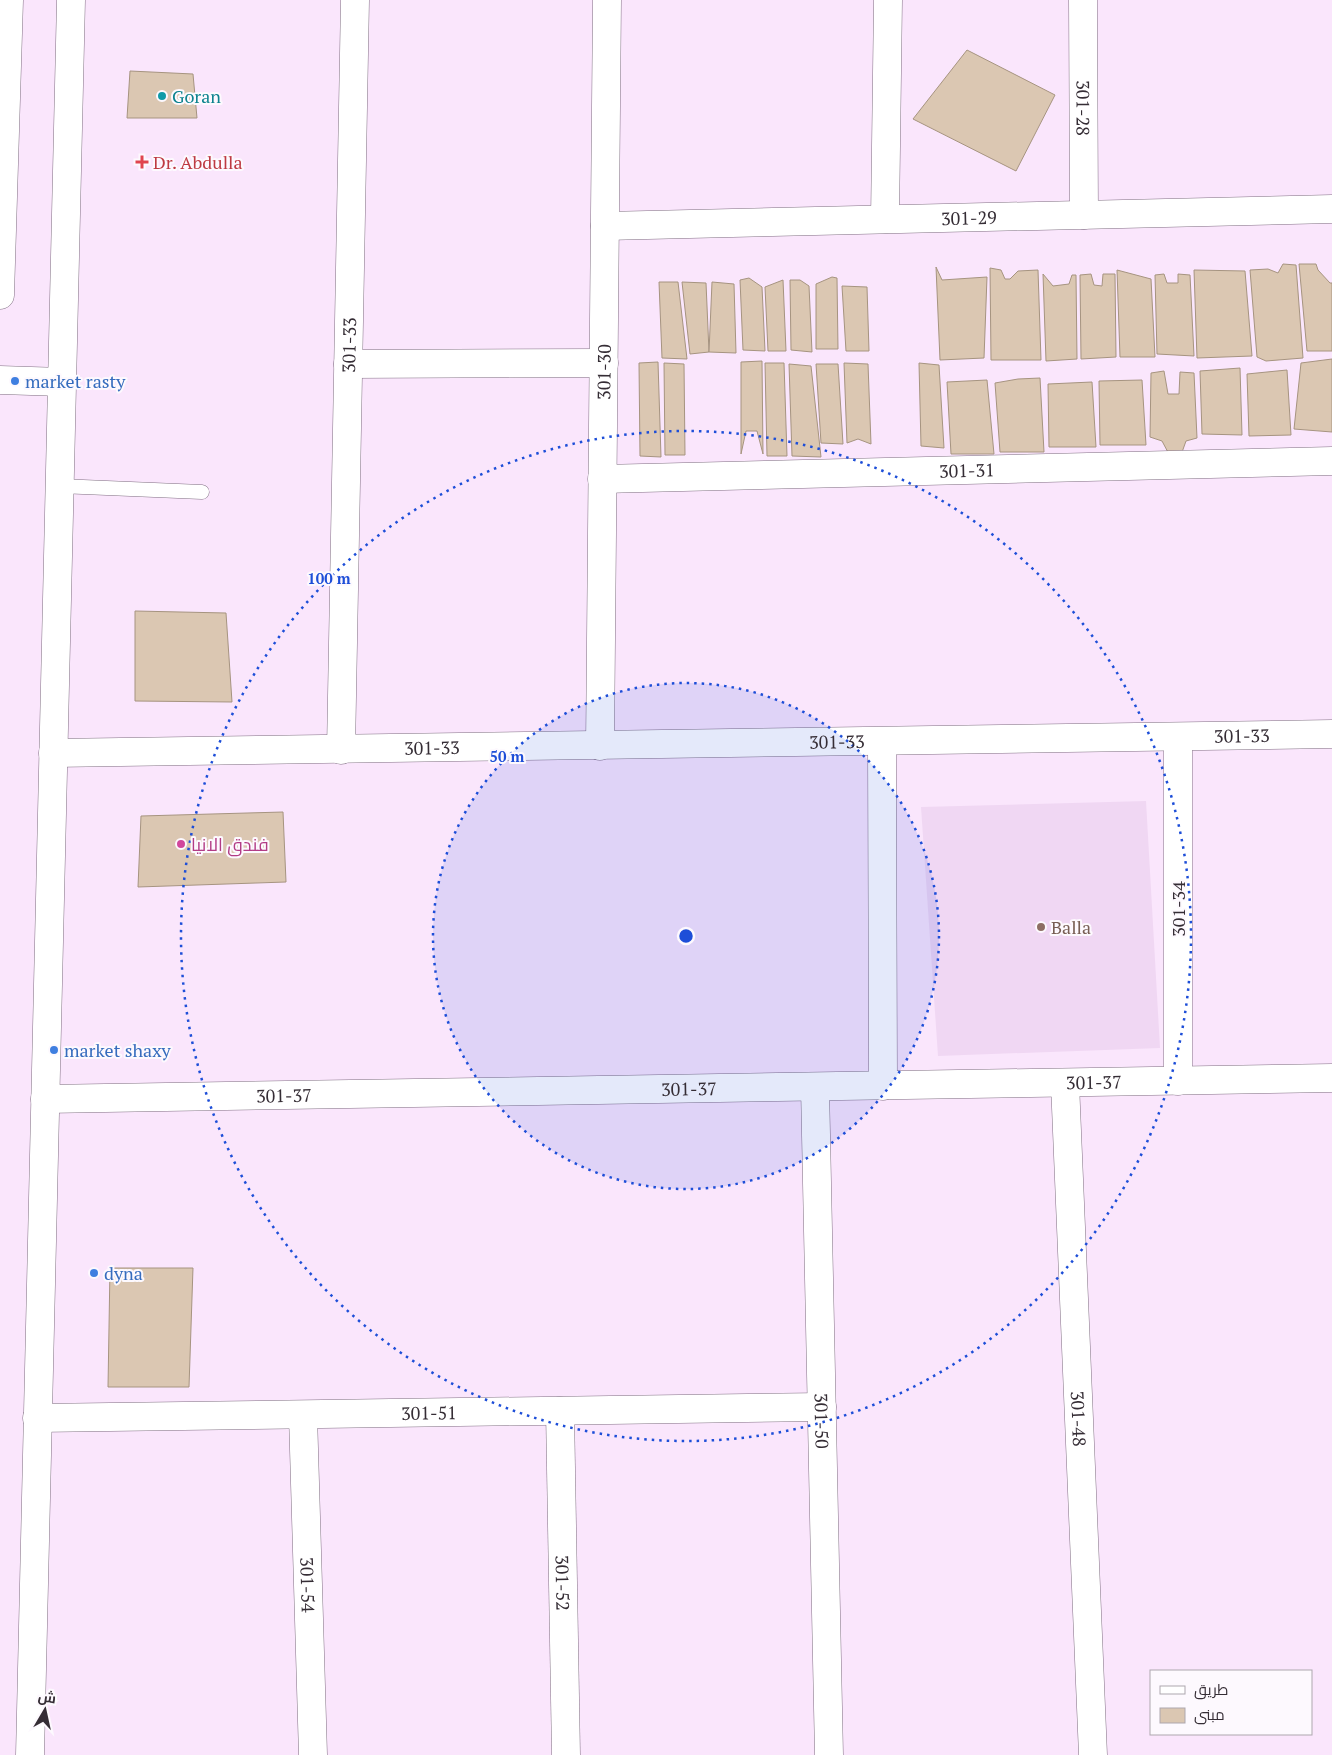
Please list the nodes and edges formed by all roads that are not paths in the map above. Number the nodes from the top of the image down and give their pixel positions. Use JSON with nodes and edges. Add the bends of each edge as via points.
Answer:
{"nodes":[{"id":1,"x":9,"y":0,"type":"edge"},
{"id":2,"x":70,"y":0,"type":"edge"},
{"id":3,"x":355,"y":0,"type":"edge"},
{"id":4,"x":607,"y":0,"type":"edge"},
{"id":5,"x":888,"y":0,"type":"edge"},
{"id":6,"x":1084,"y":0,"type":"edge"},
{"id":7,"x":4,"y":34,"type":"edge"},
{"id":8,"x":1332,"y":209,"type":"edge"},
{"id":9,"x":1084,"y":215,"type":"junction"},
{"id":10,"x":885,"y":219,"type":"junction"},
{"id":11,"x":605,"y":226,"type":"junction"},
{"id":12,"x":0,"y":288,"type":"edge"},
{"id":13,"x":0,"y":295,"type":"edge"},
{"id":14,"x":604,"y":363,"type":"junction"},
{"id":15,"x":348,"y":364,"type":"junction"},
{"id":16,"x":0,"y":380,"type":"edge"},
{"id":17,"x":62,"y":382,"type":"junction"},
{"id":18,"x":1332,"y":461,"type":"edge"},
{"id":19,"x":602,"y":479,"type":"junction"},
{"id":20,"x":59,"y":486,"type":"junction"},
{"id":21,"x":202,"y":492,"type":"dead end"},
{"id":22,"x":1332,"y":734,"type":"edge"},
{"id":23,"x":1178,"y":737,"type":"junction"},
{"id":24,"x":882,"y":742,"type":"junction"},
{"id":25,"x":600,"y":746,"type":"junction"},
{"id":26,"x":341,"y":750,"type":"junction"},
{"id":27,"x":53,"y":753,"type":"junction"},
{"id":28,"x":1332,"y":1078,"type":"edge"},
{"id":29,"x":1178,"y":1081,"type":"junction"},
{"id":30,"x":1065,"y":1083,"type":"junction"},
{"id":31,"x":883,"y":1086,"type":"junction"},
{"id":32,"x":816,"y":1087,"type":"junction"},
{"id":33,"x":45,"y":1099,"type":"junction"},
{"id":34,"x":822,"y":1407,"type":"junction"},
{"id":35,"x":560,"y":1411,"type":"junction"},
{"id":36,"x":303,"y":1415,"type":"junction"},
{"id":37,"x":38,"y":1418,"type":"junction"},
{"id":38,"x":30,"y":1755,"type":"edge"},
{"id":39,"x":313,"y":1755,"type":"edge"},
{"id":40,"x":566,"y":1755,"type":"edge"},
{"id":41,"x":829,"y":1755,"type":"edge"},
{"id":42,"x":1093,"y":1755,"type":"edge"}],
"edges":[{"from":1,"to":7,"type":"street"},
{"from":2,"to":17,"type":"street"},
{"from":3,"to":15,"type":"street","name":"301-33"},
{"from":4,"to":11,"type":"street","name":"301-30"},
{"from":5,"to":10,"type":"street"},
{"from":6,"to":9,"type":"street","name":"301-28"},
{"from":7,"to":12,"type":"street"},
{"from":8,"to":9,"type":"street","name":"301-29"},
{"from":9,"to":10,"type":"street","name":"301-29"},
{"from":10,"to":11,"type":"street","name":"301-29"},
{"from":11,"to":14,"type":"street","name":"301-30"},
{"from":12,"to":13,"type":"street"},
{"from":14,"to":15,"type":"street"},
{"from":14,"to":19,"type":"street","name":"301-30"},
{"from":15,"to":26,"type":"street","name":"301-33"},
{"from":16,"to":17,"type":"street"},
{"from":17,"to":20,"type":"street"},
{"from":18,"to":19,"type":"street","name":"301-31"},
{"from":19,"to":25,"type":"street","name":"301-30"},
{"from":20,"to":21,"type":"lane"},
{"from":20,"to":27,"type":"street"},
{"from":22,"to":23,"type":"street","name":"301-33"},
{"from":23,"to":24,"type":"street","name":"301-33"},
{"from":23,"to":29,"type":"street","name":"301-34"},
{"from":24,"to":25,"type":"street","name":"301-33"},
{"from":24,"to":31,"type":"street"},
{"from":25,"to":26,"type":"street","name":"301-33"},
{"from":26,"to":27,"type":"street","name":"301-33"},
{"from":27,"to":33,"type":"street"},
{"from":28,"to":29,"type":"street","name":"301-37"},
{"from":29,"to":30,"type":"street","name":"301-37"},
{"from":30,"to":31,"type":"street","name":"301-37"},
{"from":30,"to":42,"type":"street","name":"301-48"},
{"from":31,"to":32,"type":"street","name":"301-37"},
{"from":32,"to":33,"type":"street","name":"301-37"},
{"from":32,"to":34,"type":"street","name":"301-50"},
{"from":33,"to":37,"type":"street"},
{"from":34,"to":35,"type":"street","name":"301-51"},
{"from":34,"to":41,"type":"street","name":"301-50"},
{"from":35,"to":36,"type":"street","name":"301-51"},
{"from":35,"to":40,"type":"street","name":"301-52"},
{"from":36,"to":37,"type":"street","name":"301-51"},
{"from":36,"to":39,"type":"street","name":"301-54"},
{"from":37,"to":38,"type":"street"}]}
